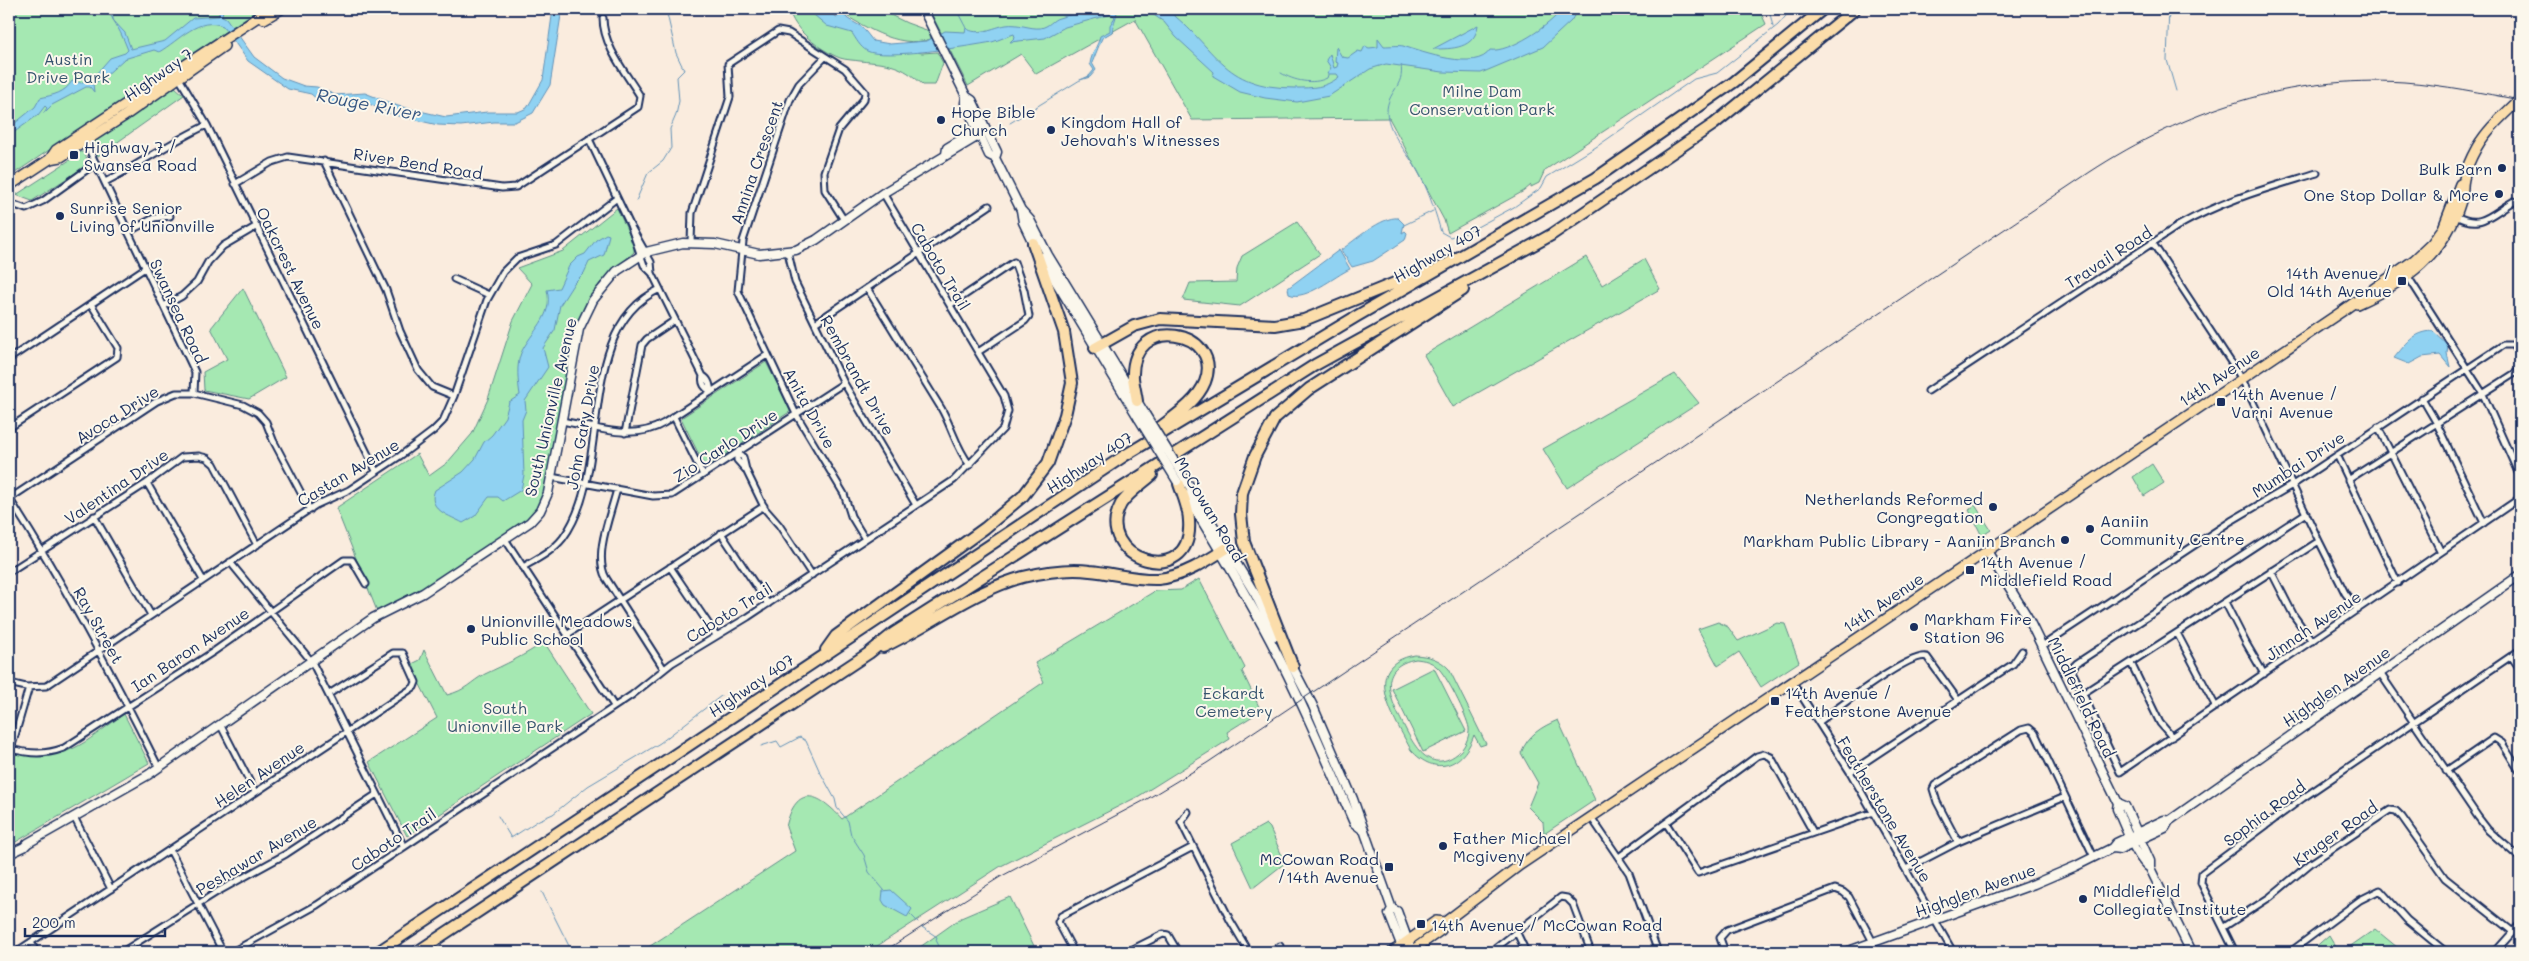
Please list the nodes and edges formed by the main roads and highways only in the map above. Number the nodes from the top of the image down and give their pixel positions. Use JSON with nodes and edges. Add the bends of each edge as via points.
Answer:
{"nodes":[{"id":1,"x":270,"y":9,"type":"edge"},
{"id":2,"x":281,"y":9,"type":"edge"},
{"id":3,"x":923,"y":9,"type":"edge"},
{"id":4,"x":1823,"y":9,"type":"edge"},
{"id":5,"x":1855,"y":9,"type":"edge"},
{"id":6,"x":247,"y":27,"type":"junction"},
{"id":7,"x":227,"y":40,"type":"junction"},
{"id":8,"x":2520,"y":99,"type":"edge"},
{"id":9,"x":981,"y":131,"type":"junction"},
{"id":10,"x":84,"y":137,"type":"junction"},
{"id":11,"x":2462,"y":183,"type":"junction"},
{"id":12,"x":9,"y":186,"type":"edge"},
{"id":13,"x":1021,"y":210,"type":"junction"},
{"id":14,"x":1550,"y":235,"type":"junction"},
{"id":15,"x":1033,"y":244,"type":"junction"},
{"id":16,"x":1471,"y":250,"type":"junction"},
{"id":17,"x":2405,"y":271,"type":"junction"},
{"id":18,"x":1099,"y":346,"type":"junction"},
{"id":19,"x":1137,"y":401,"type":"junction"},
{"id":20,"x":1134,"y":450,"type":"junction"},
{"id":21,"x":1180,"y":451,"type":"junction"},
{"id":22,"x":1180,"y":481,"type":"junction"},
{"id":23,"x":1224,"y":550,"type":"junction"},
{"id":24,"x":1988,"y":551,"type":"junction"},
{"id":25,"x":2520,"y":575,"type":"edge"},
{"id":26,"x":868,"y":653,"type":"junction"},
{"id":27,"x":820,"y":657,"type":"junction"},
{"id":28,"x":1293,"y":667,"type":"junction"},
{"id":29,"x":1363,"y":830,"type":"junction"},
{"id":30,"x":2135,"y":838,"type":"junction"},
{"id":31,"x":28,"y":843,"type":"junction"},
{"id":32,"x":9,"y":849,"type":"edge"},
{"id":33,"x":9,"y":854,"type":"edge"},
{"id":34,"x":1408,"y":949,"type":"edge"},
{"id":35,"x":378,"y":952,"type":"edge"},
{"id":36,"x":417,"y":952,"type":"edge"},
{"id":37,"x":1392,"y":952,"type":"edge"},
{"id":38,"x":1846,"y":952,"type":"edge"},
{"id":39,"x":2191,"y":952,"type":"edge"}],
"edges":[{"from":1,"to":6,"type":"main road","name":"Highway 7"},
{"from":2,"to":6,"type":"main road","name":"Highway 7"},
{"from":3,"to":9,"type":"main road","name":"McCowan Road","via":[[966,96],[972,100]]},
{"from":4,"to":16,"type":"highway","name":"Highway 407","via":[[1734,82],[1604,172]]},
{"from":5,"to":14,"type":"highway","via":[[1714,124]]},
{"from":6,"to":7,"type":"main road","name":"Highway 7"},
{"from":7,"to":10,"type":"main road","name":"Highway 7"},
{"from":7,"to":10,"type":"main road","name":"Highway 7","via":[[179,78]]},
{"from":8,"to":11,"type":"main road","name":"14th Avenue","via":[[2484,137]]},
{"from":9,"to":13,"type":"main road","name":"McCowan Road","via":[[996,152],[995,158]]},
{"from":9,"to":31,"type":"main road","name":"South Unionville Avenue","via":[[947,148],[946,154],[811,243],[788,252],[764,254],[715,244],[691,242],[670,245],[643,254],[608,280],[585,314],[552,477],[546,498],[526,525],[423,593],[373,618],[159,768]]},
{"from":10,"to":12,"type":"main road","name":"Highway 7","via":[[61,157],[50,159]]},
{"from":11,"to":17,"type":"main road","name":"14th Avenue","via":[[2437,238]]},
{"from":11,"to":17,"type":"main road","name":"14th Avenue","via":[[2464,191],[2456,216],[2439,248],[2422,264]]},
{"from":13,"to":15,"type":"main road","name":"McCowan Road"},
{"from":13,"to":18,"type":"main road","name":"McCowan Road","via":[[1030,220]]},
{"from":14,"to":21,"type":"highway","via":[[1315,366]]},
{"from":14,"to":28,"type":"highway","via":[[1309,389],[1275,418],[1255,456],[1242,493],[1241,514],[1249,558]]},
{"from":15,"to":18,"type":"main road","name":"McCowan Road"},
{"from":15,"to":27,"type":"highway","via":[[1064,332],[1072,383],[1048,463],[1023,496],[985,528],[836,636]]},
{"from":16,"to":18,"type":"highway","via":[[1304,320],[1275,325],[1160,318],[1134,326]]},
{"from":16,"to":20,"type":"highway","name":"Highway 407"},
{"from":17,"to":24,"type":"main road","name":"14th Avenue","via":[[2374,296],[2341,312]]},
{"from":18,"to":19,"type":"main road","name":"McCowan Road"},
{"from":18,"to":22,"type":"main road","name":"McCowan Road","bridge":true,"via":[[1139,420]]},
{"from":19,"to":20,"type":"highway","via":[[1133,377],[1135,362],[1145,344],[1157,336],[1174,334],[1199,346],[1208,370],[1205,383],[1194,399]]},
{"from":19,"to":22,"type":"main road","name":"McCowan Road","bridge":true},
{"from":20,"to":27,"type":"highway","name":"Highway 407"},
{"from":21,"to":22,"type":"highway","via":[[1129,494],[1121,505],[1115,524],[1122,545],[1140,560],[1156,562],[1175,558],[1185,547],[1190,519]]},
{"from":21,"to":26,"type":"highway","via":[[894,633]]},
{"from":22,"to":23,"type":"main road","name":"McCowan Road"},
{"from":23,"to":26,"type":"highway","via":[[1180,574],[1158,579],[1116,576],[1090,570],[1060,570],[1022,577]]},
{"from":23,"to":28,"type":"main road","name":"McCowan Road","via":[[1255,594]]},
{"from":23,"to":29,"type":"main road","name":"McCowan Road","via":[[1307,715],[1354,823]]},
{"from":24,"to":30,"type":"main road","name":"Middlefield Road","via":[[2028,616],[2118,804],[2117,808]]},
{"from":24,"to":34,"type":"main road","name":"14th Avenue","via":[[1591,816],[1445,922],[1436,921]]},
{"from":25,"to":30,"type":"main road","name":"Highglen Avenue","via":[[2169,821],[2164,820]]},
{"from":26,"to":36,"type":"highway"},
{"from":27,"to":35,"type":"highway","name":"Highway 407"},
{"from":28,"to":29,"type":"main road","name":"McCowan Road","via":[[1353,799]]},
{"from":29,"to":34,"type":"main road","name":"McCowan Road","via":[[1392,909],[1389,914]]},
{"from":30,"to":38,"type":"main road","name":"Highglen Avenue","via":[[2120,849],[2112,848],[2034,884]]},
{"from":30,"to":39,"type":"main road","name":"Middlefield Road","via":[[2150,861],[2150,868]]},
{"from":31,"to":32,"type":"main road","name":"South Unionville Avenue"},
{"from":31,"to":33,"type":"main road","name":"South Unionville Avenue"},
{"from":34,"to":37,"type":"main road","name":"14th Avenue"}]}
